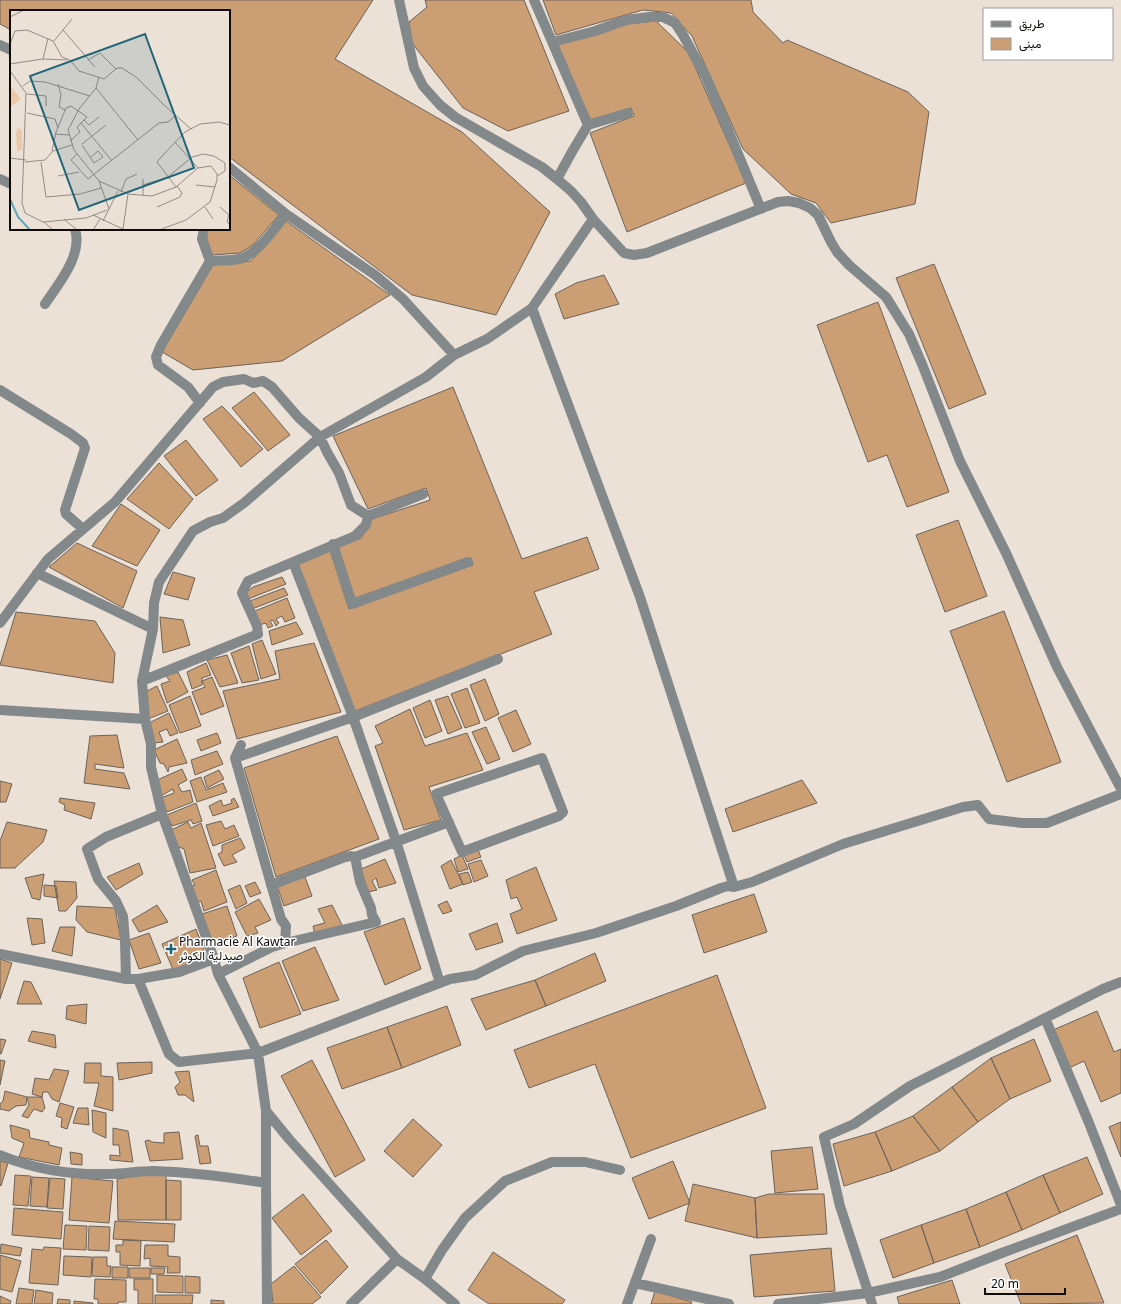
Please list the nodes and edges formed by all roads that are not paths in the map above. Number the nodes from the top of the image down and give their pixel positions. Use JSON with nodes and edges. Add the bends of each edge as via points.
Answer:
{"nodes":[{"id":1,"x":399,"y":0,"type":"edge"},
{"id":2,"x":534,"y":0,"type":"edge"},
{"id":3,"x":553,"y":42,"type":"junction"},
{"id":4,"x":0,"y":46,"type":"edge"},
{"id":5,"x":10,"y":50,"type":"edge"},
{"id":6,"x":628,"y":113,"type":"dead end"},
{"id":7,"x":588,"y":125,"type":"junction"},
{"id":8,"x":230,"y":169,"type":"edge"},
{"id":9,"x":557,"y":179,"type":"junction"},
{"id":10,"x":0,"y":180,"type":"edge"},
{"id":11,"x":10,"y":184,"type":"edge"},
{"id":12,"x":761,"y":209,"type":"junction"},
{"id":13,"x":286,"y":214,"type":"junction"},
{"id":14,"x":594,"y":219,"type":"junction"},
{"id":15,"x":75,"y":230,"type":"edge"},
{"id":16,"x":204,"y":230,"type":"edge"},
{"id":17,"x":210,"y":261,"type":"junction"},
{"id":18,"x":45,"y":304,"type":"dead end"},
{"id":19,"x":532,"y":308,"type":"junction"},
{"id":20,"x":454,"y":355,"type":"junction"},
{"id":21,"x":0,"y":390,"type":"edge"},
{"id":22,"x":200,"y":403,"type":"junction"},
{"id":23,"x":320,"y":437,"type":"junction"},
{"id":24,"x":422,"y":494,"type":"dead end"},
{"id":25,"x":368,"y":516,"type":"junction"},
{"id":26,"x":83,"y":529,"type":"junction"},
{"id":27,"x":333,"y":544,"type":"junction"},
{"id":28,"x":293,"y":562,"type":"junction"},
{"id":29,"x":468,"y":562,"type":"dead end"},
{"id":30,"x":37,"y":573,"type":"junction"},
{"id":31,"x":0,"y":623,"type":"edge"},
{"id":32,"x":153,"y":629,"type":"junction"},
{"id":33,"x":498,"y":659,"type":"dead end"},
{"id":34,"x":142,"y":681,"type":"junction"},
{"id":35,"x":0,"y":710,"type":"edge"},
{"id":36,"x":353,"y":717,"type":"junction"},
{"id":37,"x":145,"y":719,"type":"junction"},
{"id":38,"x":241,"y":746,"type":"dead end"},
{"id":39,"x":235,"y":758,"type":"junction"},
{"id":40,"x":1121,"y":789,"type":"edge"},
{"id":41,"x":1121,"y":794,"type":"edge"},
{"id":42,"x":162,"y":814,"type":"junction"},
{"id":43,"x":449,"y":822,"type":"junction"},
{"id":44,"x":396,"y":841,"type":"junction"},
{"id":45,"x":355,"y":857,"type":"junction"},
{"id":46,"x":271,"y":885,"type":"junction"},
{"id":47,"x":734,"y":887,"type":"junction"},
{"id":48,"x":285,"y":943,"type":"junction"},
{"id":49,"x":0,"y":954,"type":"edge"},
{"id":50,"x":214,"y":959,"type":"junction"},
{"id":51,"x":218,"y":974,"type":"junction"},
{"id":52,"x":126,"y":979,"type":"junction"},
{"id":53,"x":138,"y":979,"type":"junction"},
{"id":54,"x":1121,"y":982,"type":"edge"},
{"id":55,"x":440,"y":983,"type":"junction"},
{"id":56,"x":1045,"y":1018,"type":"junction"},
{"id":57,"x":258,"y":1053,"type":"junction"},
{"id":58,"x":266,"y":1111,"type":"junction"},
{"id":59,"x":0,"y":1155,"type":"edge"},
{"id":60,"x":620,"y":1170,"type":"dead end"},
{"id":61,"x":266,"y":1183,"type":"junction"},
{"id":62,"x":1121,"y":1205,"type":"edge"},
{"id":63,"x":1121,"y":1209,"type":"edge"},
{"id":64,"x":651,"y":1239,"type":"dead end"},
{"id":65,"x":397,"y":1259,"type":"junction"},
{"id":66,"x":425,"y":1279,"type":"junction"},
{"id":67,"x":635,"y":1283,"type":"junction"},
{"id":68,"x":868,"y":1293,"type":"junction"},
{"id":69,"x":267,"y":1304,"type":"edge"},
{"id":70,"x":351,"y":1304,"type":"edge"},
{"id":71,"x":455,"y":1304,"type":"edge"},
{"id":72,"x":627,"y":1304,"type":"edge"},
{"id":73,"x":729,"y":1304,"type":"edge"},
{"id":74,"x":778,"y":1304,"type":"edge"},
{"id":75,"x":872,"y":1304,"type":"edge"}],
"edges":[{"from":1,"to":9,"type":"street","via":[[414,68],[432,97],[455,117],[542,167]]},
{"from":2,"to":3,"type":"street"},
{"from":3,"to":7,"type":"street"},
{"from":3,"to":12,"type":"street","via":[[626,20],[663,17],[675,23],[706,78]]},
{"from":4,"to":5,"type":"street"},
{"from":6,"to":7,"type":"street"},
{"from":7,"to":9,"type":"street"},
{"from":8,"to":13,"type":"street"},
{"from":9,"to":14,"type":"street","via":[[582,202]]},
{"from":10,"to":11,"type":"street"},
{"from":12,"to":14,"type":"street","via":[[647,253],[634,255],[624,253]]},
{"from":12,"to":40,"type":"street","via":[[788,201],[810,208],[818,215],[837,252],[892,305],[909,334],[960,461],[1006,553],[1057,667]]},
{"from":13,"to":17,"type":"street","via":[[252,252],[239,259]]},
{"from":13,"to":20,"type":"street","via":[[375,275],[403,299]]},
{"from":14,"to":19,"type":"street"},
{"from":15,"to":18,"type":"street","via":[[78,237],[76,251]]},
{"from":16,"to":17,"type":"street","via":[[202,239]]},
{"from":17,"to":22,"type":"street","via":[[156,357],[158,364],[188,387]]},
{"from":19,"to":20,"type":"street","via":[[487,339]]},
{"from":19,"to":47,"type":"street","via":[[640,597]]},
{"from":20,"to":23,"type":"street","via":[[426,377]]},
{"from":21,"to":26,"type":"street","via":[[83,443],[85,448],[65,510],[66,514]]},
{"from":22,"to":23,"type":"street","via":[[213,387],[223,382],[244,379],[253,383],[263,381],[272,387]]},
{"from":22,"to":26,"type":"street","via":[[115,502]]},
{"from":23,"to":25,"type":"street","via":[[339,473],[351,506]]},
{"from":23,"to":32,"type":"street","via":[[244,503],[223,518],[193,531],[159,582],[154,603]]},
{"from":24,"to":25,"type":"street"},
{"from":25,"to":27,"type":"street","via":[[366,525],[354,536]]},
{"from":26,"to":30,"type":"street","via":[[48,559]]},
{"from":27,"to":28,"type":"street"},
{"from":27,"to":29,"type":"street","via":[[352,604]]},
{"from":28,"to":34,"type":"street","via":[[248,581],[242,593],[258,634]]},
{"from":28,"to":36,"type":"street"},
{"from":30,"to":31,"type":"street"},
{"from":30,"to":32,"type":"street"},
{"from":32,"to":34,"type":"street"},
{"from":33,"to":36,"type":"street"},
{"from":34,"to":37,"type":"street"},
{"from":35,"to":37,"type":"street"},
{"from":36,"to":39,"type":"street"},
{"from":36,"to":44,"type":"street"},
{"from":37,"to":42,"type":"street","via":[[151,744],[151,767]]},
{"from":38,"to":39,"type":"street"},
{"from":39,"to":46,"type":"street"},
{"from":41,"to":47,"type":"street","via":[[1047,823],[989,819],[978,805],[963,807],[843,844]]},
{"from":42,"to":50,"type":"street"},
{"from":42,"to":52,"type":"street","via":[[106,837],[87,849],[98,879],[116,901],[123,916]]},
{"from":43,"to":43,"type":"street","via":[[436,794],[542,758],[563,812],[462,852]]},
{"from":43,"to":44,"type":"street"},
{"from":44,"to":45,"type":"street"},
{"from":44,"to":55,"type":"street"},
{"from":45,"to":46,"type":"street","via":[[344,857]]},
{"from":45,"to":48,"type":"street","via":[[360,882],[376,922]]},
{"from":46,"to":48,"type":"street","via":[[281,919],[286,926]]},
{"from":47,"to":55,"type":"street","via":[[721,888],[596,933],[522,951],[475,975]]},
{"from":48,"to":51,"type":"street"},
{"from":49,"to":52,"type":"street"},
{"from":50,"to":51,"type":"street"},
{"from":50,"to":53,"type":"street","via":[[179,972]]},
{"from":51,"to":57,"type":"street"},
{"from":52,"to":53,"type":"street"},
{"from":53,"to":57,"type":"street","via":[[169,1054],[179,1062]]},
{"from":54,"to":56,"type":"street"},
{"from":55,"to":57,"type":"street"},
{"from":56,"to":62,"type":"street"},
{"from":56,"to":68,"type":"street","via":[[910,1086],[854,1124],[824,1137],[840,1206]]},
{"from":57,"to":58,"type":"street"},
{"from":58,"to":61,"type":"street"},
{"from":58,"to":65,"type":"street"},
{"from":59,"to":61,"type":"street","via":[[19,1163],[64,1172],[176,1172]]},
{"from":60,"to":66,"type":"street","via":[[585,1162],[552,1162],[505,1181],[465,1218]]},
{"from":61,"to":69,"type":"street"},
{"from":63,"to":68,"type":"street","via":[[940,1277]]},
{"from":64,"to":67,"type":"street"},
{"from":65,"to":66,"type":"street"},
{"from":65,"to":70,"type":"street"},
{"from":66,"to":71,"type":"street"},
{"from":67,"to":72,"type":"street"},
{"from":67,"to":73,"type":"street"},
{"from":68,"to":74,"type":"street"},
{"from":68,"to":75,"type":"street"}]}
